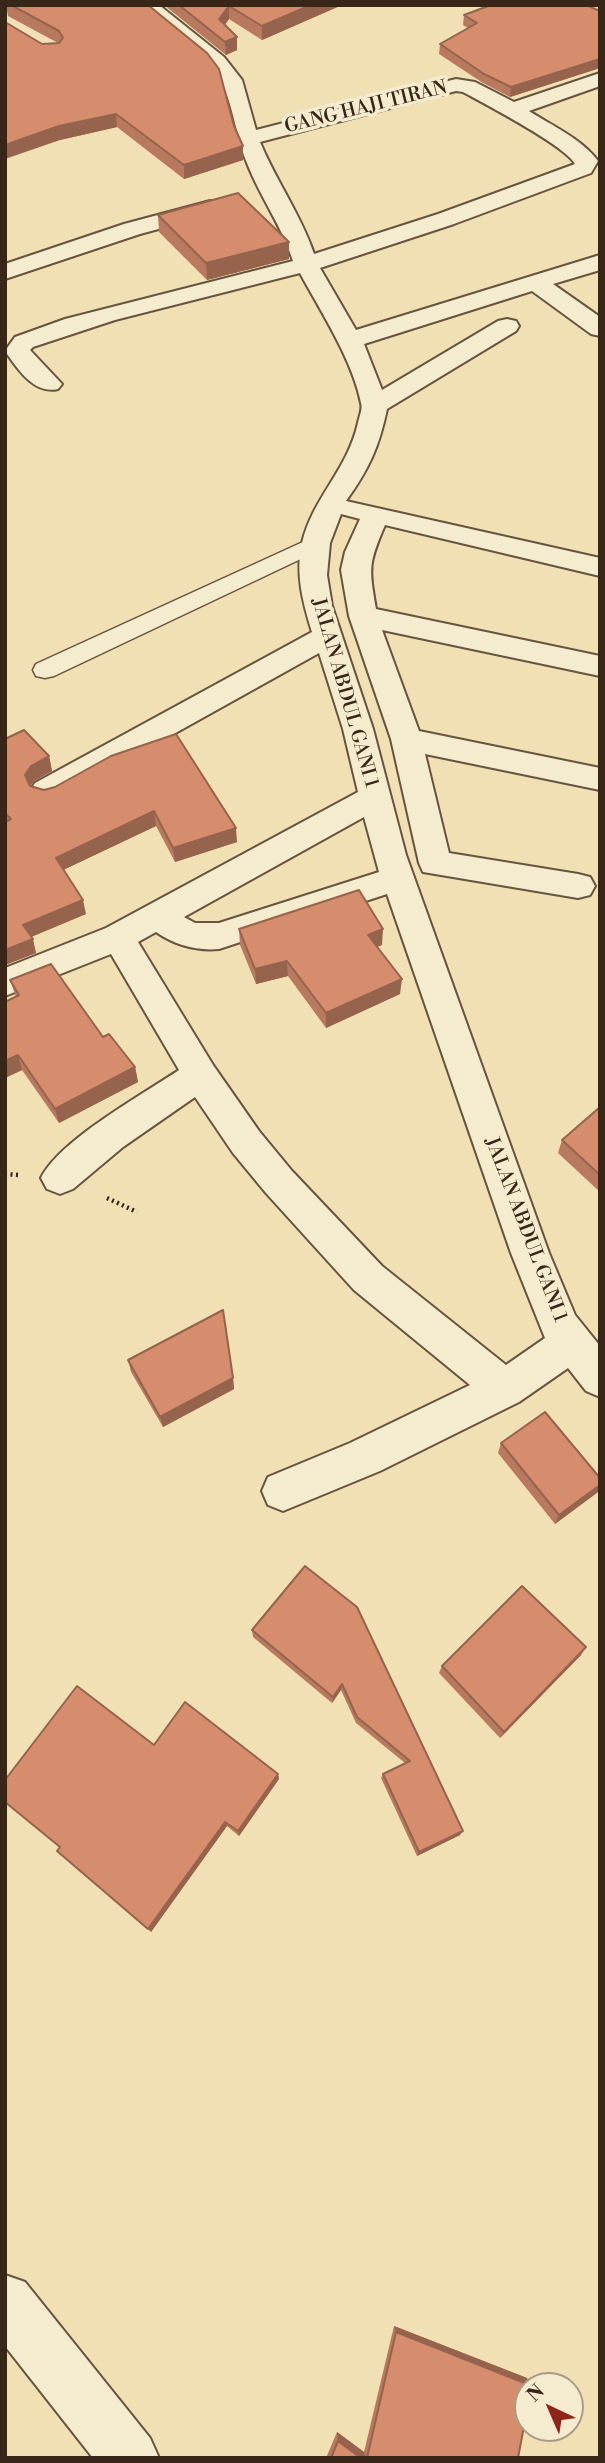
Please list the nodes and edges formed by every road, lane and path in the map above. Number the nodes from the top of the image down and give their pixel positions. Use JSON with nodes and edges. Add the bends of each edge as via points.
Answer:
{"nodes":[{"id":1,"x":147,"y":5,"type":"edge"},
{"id":2,"x":600,"y":79,"type":"edge"},
{"id":3,"x":512,"y":110,"type":"junction"},
{"id":4,"x":248,"y":139,"type":"junction"},
{"id":5,"x":251,"y":197,"type":"junction"},
{"id":6,"x":600,"y":262,"type":"edge"},
{"id":7,"x":306,"y":264,"type":"junction"},
{"id":8,"x":5,"y":272,"type":"edge"},
{"id":9,"x":534,"y":282,"type":"junction"},
{"id":10,"x":507,"y":326,"type":"dead end"},
{"id":11,"x":600,"y":329,"type":"edge"},
{"id":12,"x":349,"y":340,"type":"junction"},
{"id":13,"x":49,"y":384,"type":"dead end"},
{"id":14,"x":375,"y":405,"type":"junction"},
{"id":15,"x":331,"y":503,"type":"junction"},
{"id":16,"x":376,"y":514,"type":"junction"},
{"id":17,"x":316,"y":543,"type":"junction"},
{"id":18,"x":600,"y":567,"type":"edge"},
{"id":19,"x":363,"y":616,"type":"junction"},
{"id":20,"x":327,"y":636,"type":"junction"},
{"id":21,"x":600,"y":666,"type":"edge"},
{"id":22,"x":45,"y":670,"type":"dead end"},
{"id":23,"x":406,"y":739,"type":"junction"},
{"id":24,"x":600,"y":779,"type":"edge"},
{"id":25,"x":46,"y":791,"type":"edge"},
{"id":26,"x":374,"y":797,"type":"junction"},
{"id":27,"x":398,"y":878,"type":"junction"},
{"id":28,"x":578,"y":886,"type":"dead end"},
{"id":29,"x":157,"y":916,"type":"junction"},
{"id":30,"x":118,"y":937,"type":"junction"},
{"id":31,"x":5,"y":983,"type":"edge"},
{"id":32,"x":200,"y":1075,"type":"junction"},
{"id":33,"x":60,"y":1178,"type":"dead end"},
{"id":34,"x":572,"y":1342,"type":"junction"},
{"id":35,"x":600,"y":1377,"type":"edge"},
{"id":36,"x":505,"y":1389,"type":"junction"},
{"id":37,"x":283,"y":1491,"type":"dead end"},
{"id":38,"x":5,"y":2302,"type":"edge"},
{"id":39,"x":130,"y":2458,"type":"edge"}],
"edges":[{"from":1,"to":4,"type":"street","via":[[217,61],[232,80]]},
{"from":2,"to":3,"type":"street"},
{"from":3,"to":4,"type":"street","name":"GANG HAJI TIRAN","via":[[468,86],[456,85]]},
{"from":3,"to":7,"type":"street","name":"GANG HAJI TIRAN","via":[[574,149],[587,161],[583,168],[390,239]]},
{"from":4,"to":5,"type":"street"},
{"from":5,"to":7,"type":"street","via":[[296,234]]},
{"from":5,"to":8,"type":"street","via":[[132,229]]},
{"from":6,"to":9,"type":"street"},
{"from":7,"to":12,"type":"street"},
{"from":7,"to":13,"type":"street","via":[[68,325],[24,342],[17,349],[22,358]]},
{"from":9,"to":11,"type":"street"},
{"from":9,"to":12,"type":"street"},
{"from":10,"to":14,"type":"street"},
{"from":12,"to":14,"type":"street"},
{"from":14,"to":15,"type":"street","name":"JALAN ABDUL GANI 1","via":[[355,469]]},
{"from":15,"to":16,"type":"street"},
{"from":15,"to":17,"type":"street","name":"JALAN ABDUL GANI 1"},
{"from":16,"to":18,"type":"street"},
{"from":16,"to":19,"type":"street","via":[[355,570]]},
{"from":17,"to":20,"type":"street","name":"JALAN ABDUL GANI 1","via":[[313,575]]},
{"from":17,"to":22,"type":"lane"},
{"from":19,"to":21,"type":"street"},
{"from":19,"to":23,"type":"street"},
{"from":20,"to":25,"type":"street"},
{"from":20,"to":26,"type":"street","name":"JALAN ABDUL GANI 1","via":[[358,729]]},
{"from":23,"to":24,"type":"street"},
{"from":23,"to":28,"type":"street","via":[[435,863]]},
{"from":26,"to":27,"type":"street","name":"JALAN ABDUL GANI 1"},
{"from":26,"to":29,"type":"street"},
{"from":27,"to":29,"type":"street","via":[[219,936],[199,939]]},
{"from":27,"to":34,"type":"street","name":"JALAN ABDUL GANI 1","via":[[530,1253],[560,1326]]},
{"from":29,"to":30,"type":"street"},
{"from":30,"to":31,"type":"street"},
{"from":30,"to":32,"type":"street"},
{"from":32,"to":33,"type":"street","via":[[86,1152]]},
{"from":32,"to":36,"type":"street","via":[[262,1162],[368,1278]]},
{"from":34,"to":35,"type":"street","name":"JALAN ABDUL GANI 1"},
{"from":34,"to":36,"type":"street"},
{"from":36,"to":37,"type":"street"},
{"from":38,"to":39,"type":"street"}]}
